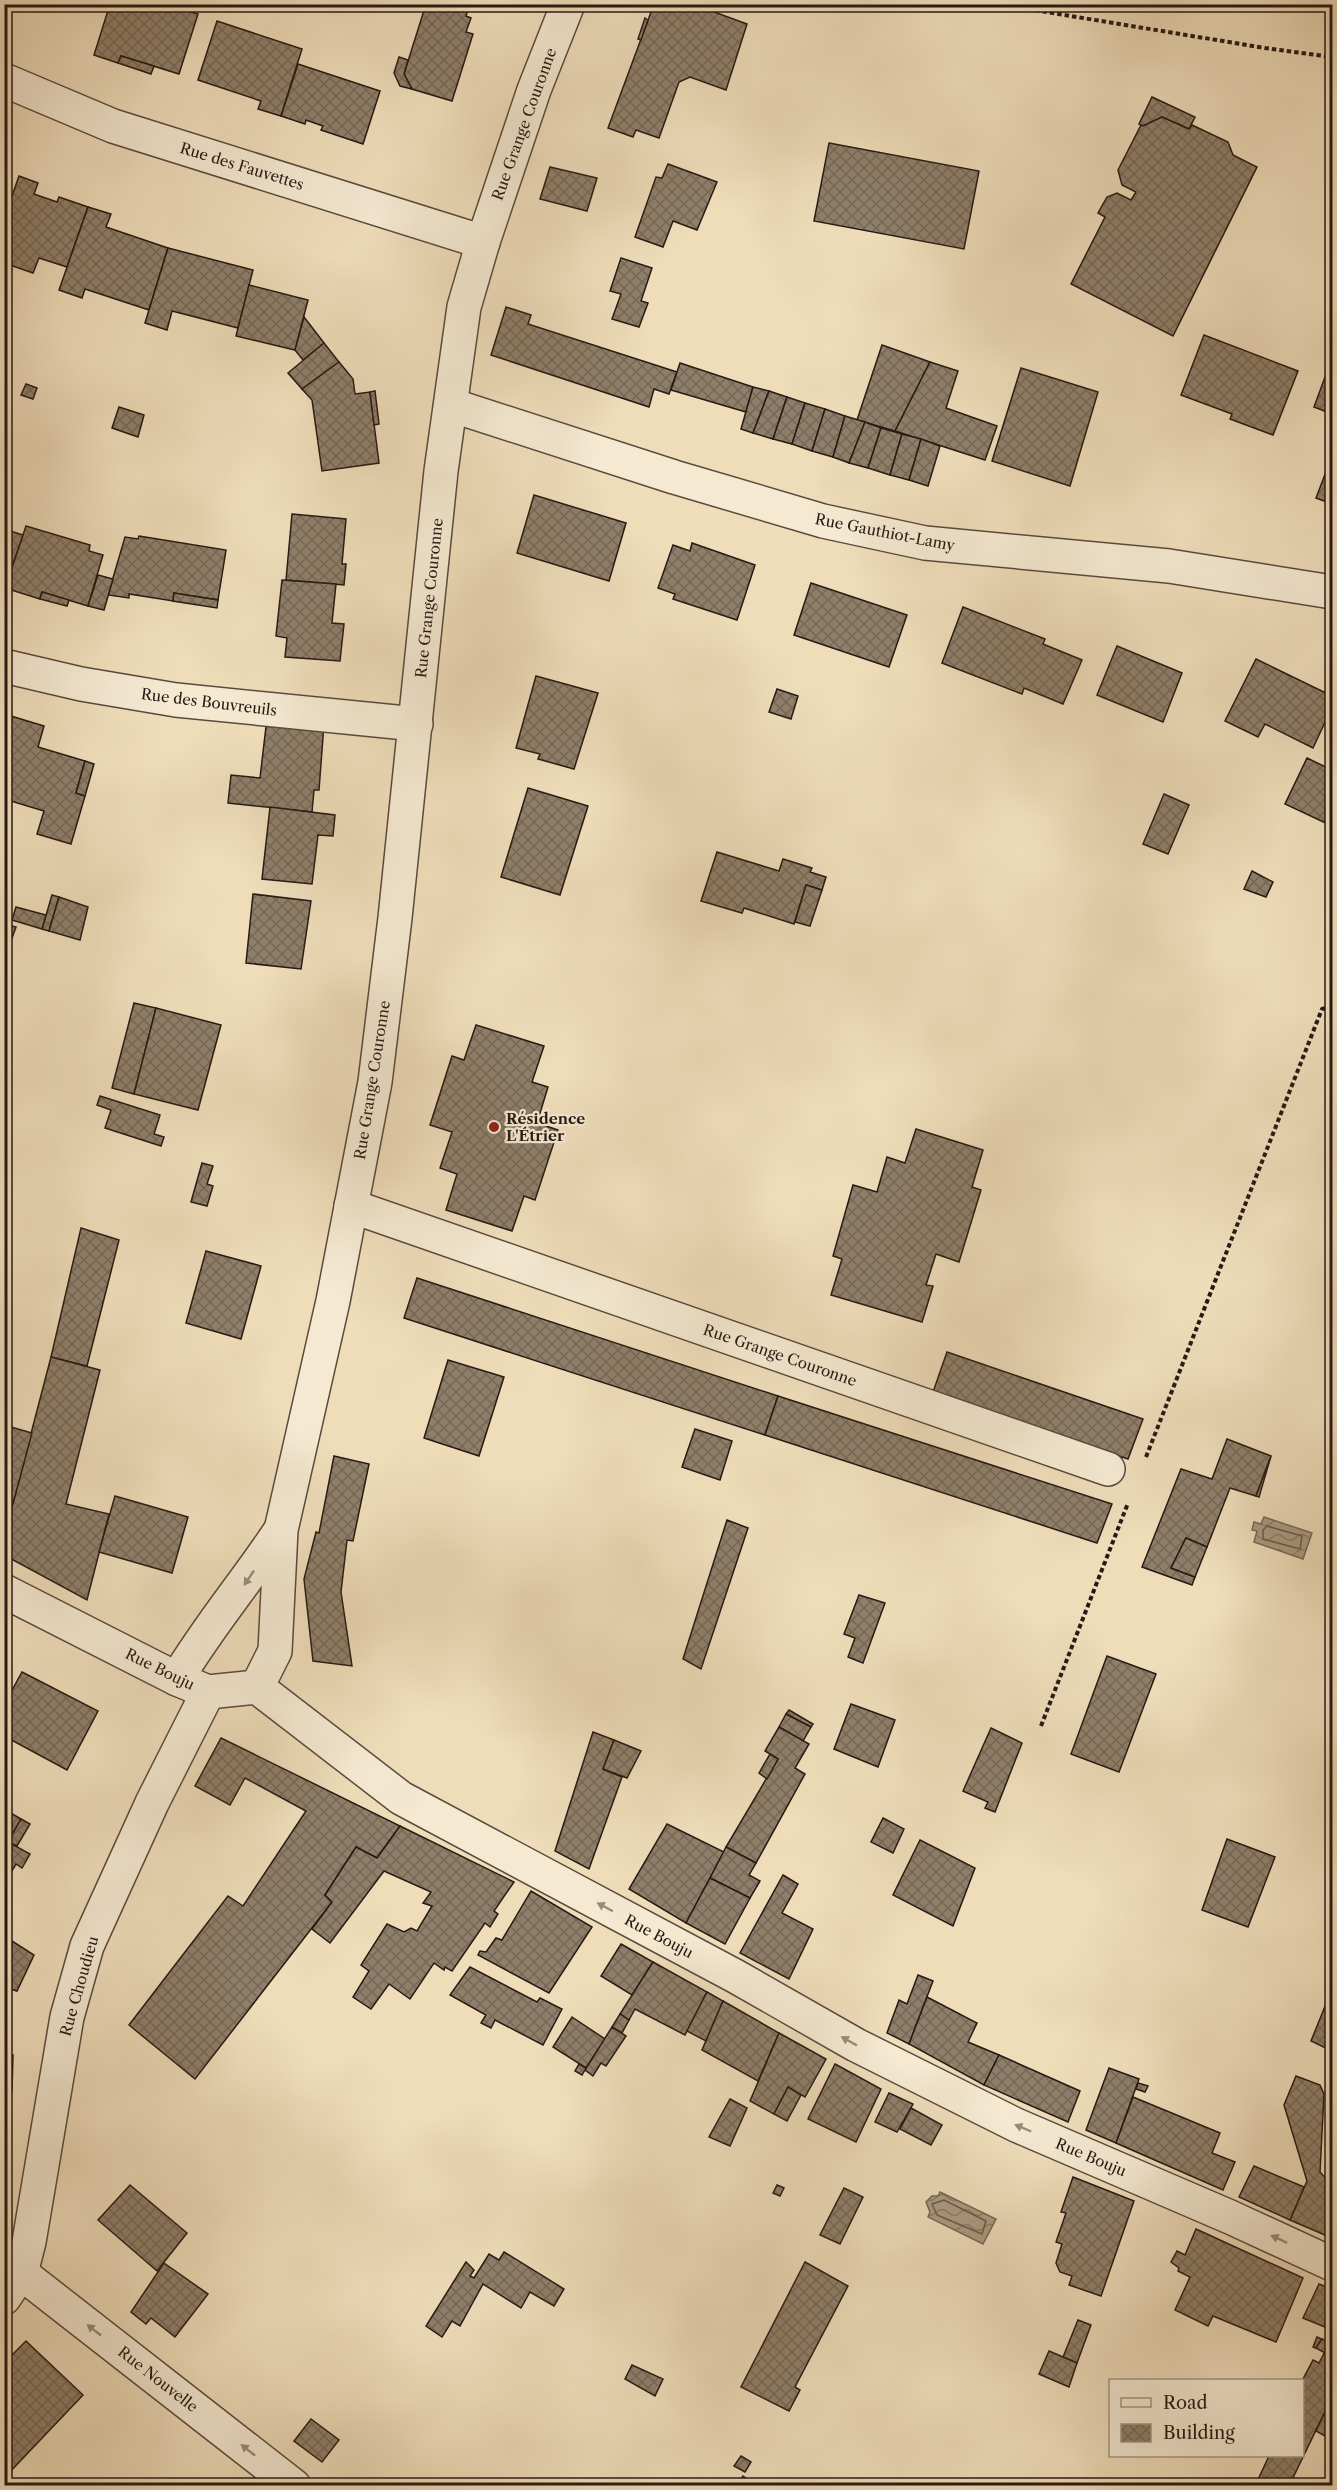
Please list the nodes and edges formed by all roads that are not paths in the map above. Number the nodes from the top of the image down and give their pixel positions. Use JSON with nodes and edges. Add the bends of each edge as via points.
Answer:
{"nodes":[{"id":1,"x":568,"y":4,"type":"edge"},
{"id":2,"x":4,"y":80,"type":"edge"},
{"id":3,"x":483,"y":242,"type":"junction"},
{"id":4,"x":451,"y":405,"type":"junction"},
{"id":5,"x":1332,"y":592,"type":"edge"},
{"id":6,"x":4,"y":666,"type":"edge"},
{"id":7,"x":416,"y":724,"type":"junction"},
{"id":8,"x":351,"y":1206,"type":"junction"},
{"id":9,"x":1108,"y":1469,"type":"dead end"},
{"id":10,"x":281,"y":1530,"type":"junction"},
{"id":11,"x":4,"y":1592,"type":"edge"},
{"id":12,"x":177,"y":1679,"type":"junction"},
{"id":13,"x":257,"y":1688,"type":"junction"},
{"id":14,"x":208,"y":1692,"type":"junction"},
{"id":15,"x":1332,"y":2264,"type":"edge"},
{"id":16,"x":13,"y":2285,"type":"edge"},
{"id":17,"x":294,"y":2486,"type":"edge"}],
"edges":[{"from":1,"to":3,"type":"street","name":"Rue Grange Couronne","via":[[534,90]]},
{"from":2,"to":3,"type":"street","name":"Rue des Fauvettes","via":[[113,126]]},
{"from":3,"to":4,"type":"street","name":"Rue Grange Couronne","via":[[465,307]]},
{"from":4,"to":5,"type":"street","name":"Rue Gauthiot-Lamy","via":[[812,518],[925,543],[1168,566]]},
{"from":4,"to":7,"type":"street","name":"Rue Grange Couronne"},
{"from":6,"to":7,"type":"street","name":"Rue des Bouvreuils","via":[[176,700]]},
{"from":7,"to":8,"type":"street","name":"Rue Grange Couronne","via":[[375,1082]]},
{"from":8,"to":9,"type":"street","name":"Rue Grange Couronne"},
{"from":8,"to":10,"type":"street","name":"Rue Grange Couronne"},
{"from":10,"to":12,"type":"street","name":"Rue Grange Couronne","one_way":true},
{"from":10,"to":13,"type":"street","name":"Rue Grange Couronne","via":[[274,1651]]},
{"from":11,"to":12,"type":"street","name":"Rue Bouju"},
{"from":12,"to":14,"type":"street","name":"Rue Bouju"},
{"from":13,"to":14,"type":"street","name":"Rue Bouju"},
{"from":15,"to":13,"type":"street","name":"Rue Bouju","one_way":true,"via":[[1016,2125],[856,2045],[401,1798]]},
{"from":14,"to":16,"type":"street","name":"Rue Choudieu","via":[[87,1946],[67,2018],[29,2242]]},
{"from":17,"to":16,"type":"street","name":"Rue Nouvelle","one_way":true}]}
